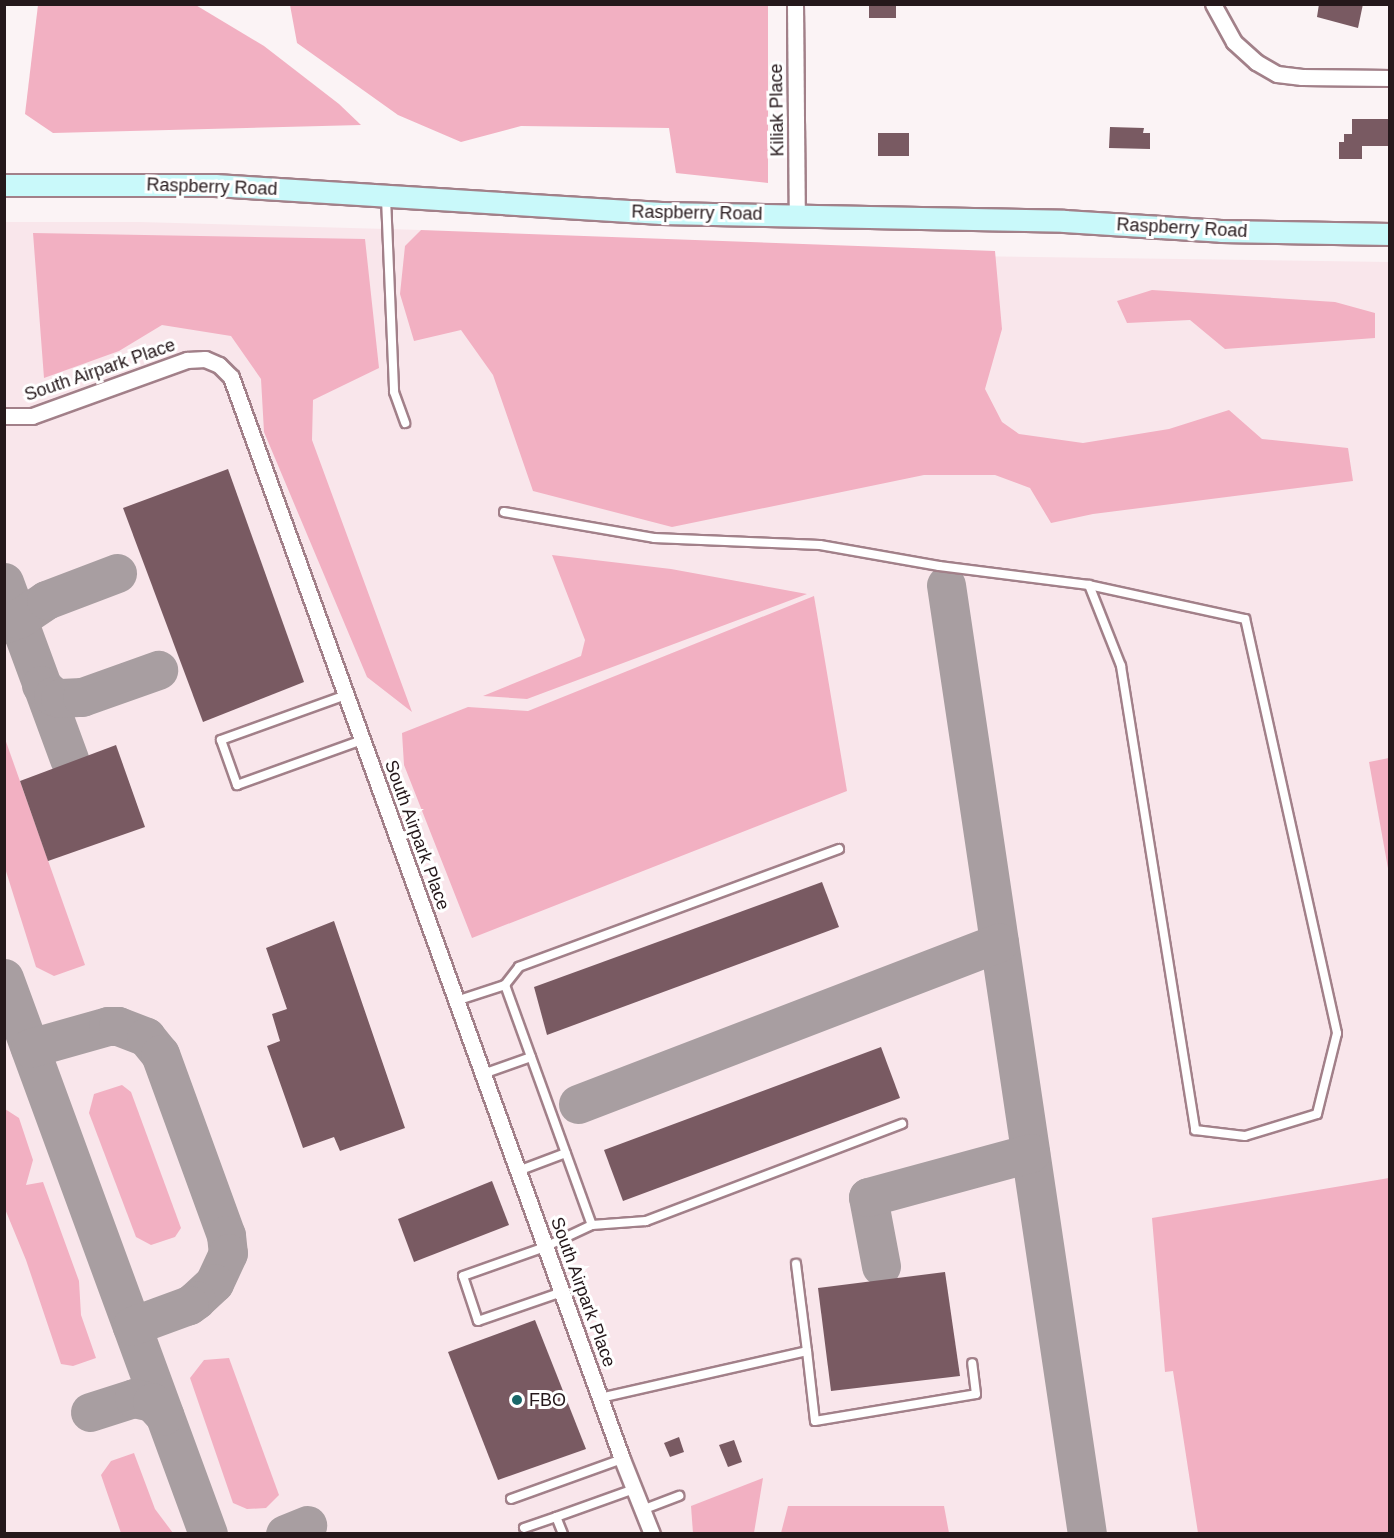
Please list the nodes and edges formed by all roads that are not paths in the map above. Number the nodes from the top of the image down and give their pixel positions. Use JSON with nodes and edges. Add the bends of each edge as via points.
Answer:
{"nodes":[{"id":1,"x":795,"y":4,"type":"edge"},
{"id":2,"x":1213,"y":4,"type":"edge"},
{"id":3,"x":1389,"y":78,"type":"edge"},
{"id":4,"x":4,"y":185,"type":"edge"},
{"id":5,"x":386,"y":196,"type":"junction"},
{"id":6,"x":797,"y":215,"type":"junction"},
{"id":7,"x":1389,"y":234,"type":"edge"},
{"id":8,"x":4,"y":416,"type":"edge"},
{"id":9,"x":405,"y":423,"type":"dead end"},
{"id":10,"x":504,"y":512,"type":"dead end"},
{"id":11,"x":1089,"y":585,"type":"junction"},
{"id":12,"x":346,"y":695,"type":"junction"},
{"id":13,"x":362,"y":740,"type":"junction"},
{"id":14,"x":839,"y":849,"type":"dead end"},
{"id":15,"x":504,"y":985,"type":"junction"},
{"id":16,"x":456,"y":1001,"type":"junction"},
{"id":17,"x":531,"y":1057,"type":"junction"},
{"id":18,"x":483,"y":1074,"type":"junction"},
{"id":19,"x":902,"y":1124,"type":"dead end"},
{"id":20,"x":566,"y":1153,"type":"junction"},
{"id":21,"x":518,"y":1171,"type":"junction"},
{"id":22,"x":592,"y":1225,"type":"junction"},
{"id":23,"x":545,"y":1247,"type":"junction"},
{"id":24,"x":796,"y":1264,"type":"dead end"},
{"id":25,"x":562,"y":1292,"type":"junction"},
{"id":26,"x":807,"y":1351,"type":"junction"},
{"id":27,"x":972,"y":1363,"type":"dead end"},
{"id":28,"x":600,"y":1398,"type":"junction"},
{"id":29,"x":622,"y":1459,"type":"junction"},
{"id":30,"x":634,"y":1489,"type":"junction"},
{"id":31,"x":679,"y":1496,"type":"dead end"},
{"id":32,"x":511,"y":1499,"type":"dead end"},
{"id":33,"x":642,"y":1510,"type":"junction"},
{"id":34,"x":556,"y":1517,"type":"junction"},
{"id":35,"x":524,"y":1528,"type":"dead end"},
{"id":36,"x":563,"y":1533,"type":"edge"},
{"id":37,"x":650,"y":1533,"type":"edge"}],
"edges":[{"from":1,"to":6,"type":"street","name":"Kiliak Place"},
{"from":2,"to":3,"type":"street","via":[[1234,42],[1276,74]]},
{"from":4,"to":5,"type":"street","name":"Raspberry Road","via":[[215,185]]},
{"from":5,"to":6,"type":"street","name":"Raspberry Road","via":[[661,213]]},
{"from":5,"to":9,"type":"lane","via":[[394,392]]},
{"from":6,"to":7,"type":"street","name":"Raspberry Road"},
{"from":8,"to":12,"type":"street","name":"South Airpark Place","via":[[32,416],[187,360],[205,359],[219,365],[231,377]]},
{"from":10,"to":11,"type":"lane","via":[[654,538],[820,545],[939,566]]},
{"from":11,"to":11,"type":"lane","via":[[1122,666],[1195,1130],[1245,1136],[1317,1114],[1337,1033],[1245,619]]},
{"from":12,"to":13,"type":"street","name":"South Airpark Place"},
{"from":12,"to":13,"type":"lane","via":[[221,740],[237,785]]},
{"from":13,"to":16,"type":"street","name":"South Airpark Place"},
{"from":14,"to":15,"type":"lane","via":[[519,967]]},
{"from":15,"to":16,"type":"lane"},
{"from":15,"to":17,"type":"lane"},
{"from":16,"to":18,"type":"street","name":"South Airpark Place"},
{"from":17,"to":18,"type":"lane"},
{"from":17,"to":20,"type":"lane"},
{"from":18,"to":21,"type":"street","name":"South Airpark Place"},
{"from":19,"to":22,"type":"lane","via":[[646,1221]]},
{"from":20,"to":21,"type":"lane"},
{"from":20,"to":22,"type":"lane"},
{"from":21,"to":23,"type":"street","name":"South Airpark Place"},
{"from":22,"to":23,"type":"lane"},
{"from":23,"to":25,"type":"street","name":"South Airpark Place"},
{"from":23,"to":25,"type":"lane","via":[[463,1276],[478,1321]]},
{"from":24,"to":26,"type":"lane"},
{"from":25,"to":28,"type":"street","name":"South Airpark Place"},
{"from":26,"to":27,"type":"lane","via":[[815,1420],[976,1394]]},
{"from":26,"to":28,"type":"lane"},
{"from":28,"to":29,"type":"street","name":"South Airpark Place"},
{"from":29,"to":30,"type":"street","name":"South Airpark Place"},
{"from":29,"to":32,"type":"lane"},
{"from":30,"to":33,"type":"street","name":"South Airpark Place"},
{"from":30,"to":34,"type":"lane"},
{"from":31,"to":33,"type":"lane"},
{"from":33,"to":37,"type":"street","name":"South Airpark Place"},
{"from":34,"to":35,"type":"lane"},
{"from":34,"to":36,"type":"lane"}]}
